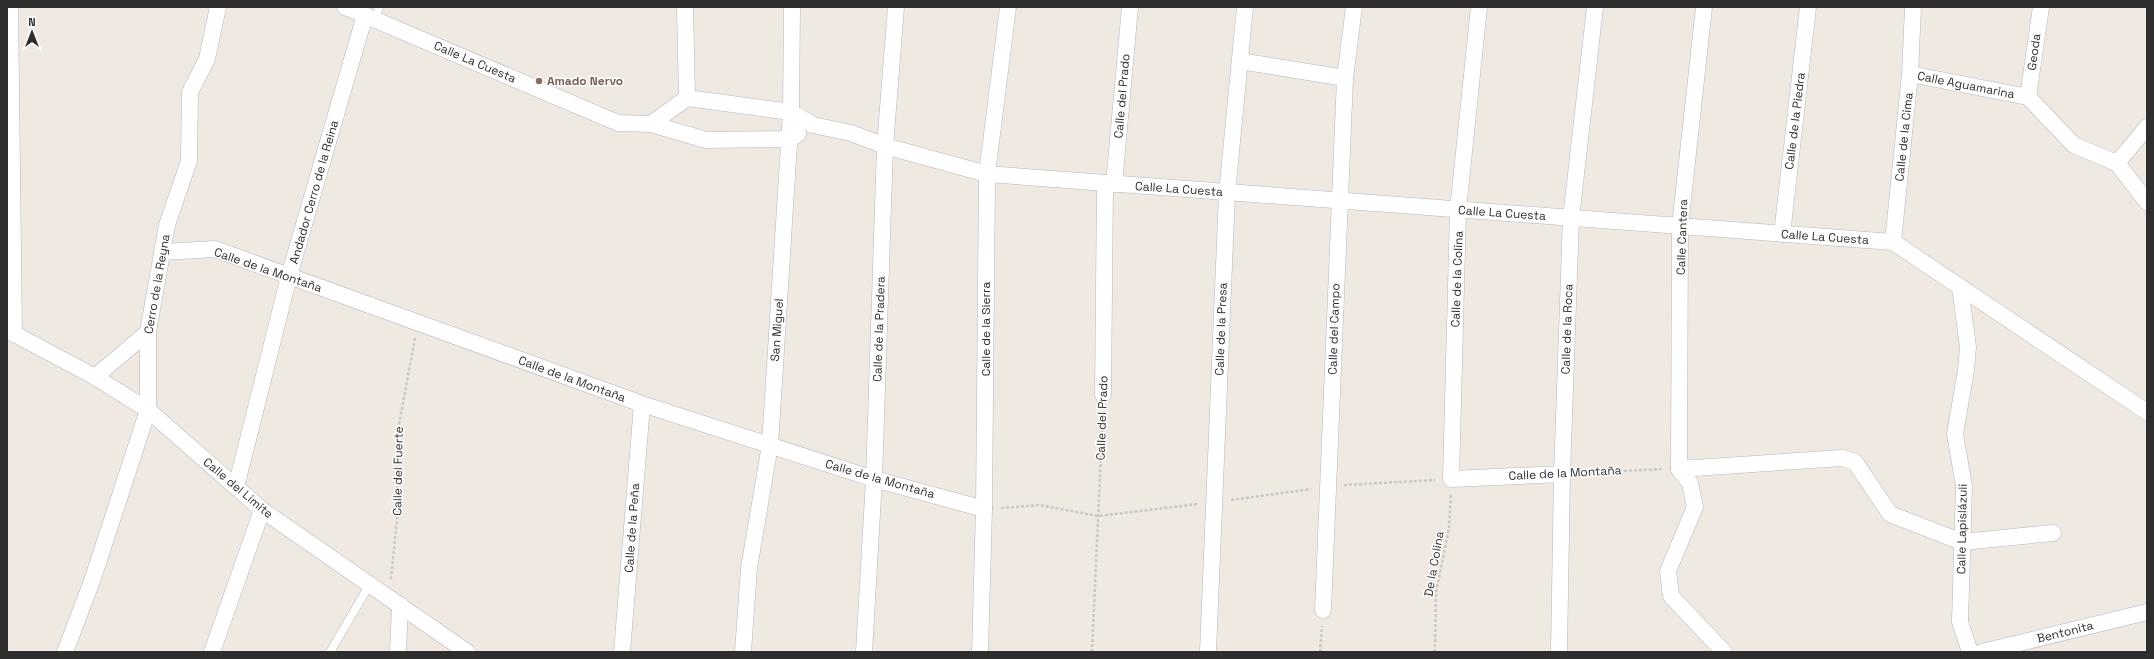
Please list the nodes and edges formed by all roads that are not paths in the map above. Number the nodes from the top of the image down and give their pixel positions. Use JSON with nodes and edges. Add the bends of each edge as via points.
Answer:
{"nodes":[{"id":1,"x":10,"y":7,"type":"edge"},
{"id":2,"x":218,"y":7,"type":"edge"},
{"id":3,"x":345,"y":7,"type":"edge"},
{"id":4,"x":685,"y":7,"type":"edge"},
{"id":5,"x":792,"y":7,"type":"edge"},
{"id":6,"x":896,"y":7,"type":"edge"},
{"id":7,"x":1008,"y":7,"type":"edge"},
{"id":8,"x":1130,"y":7,"type":"edge"},
{"id":9,"x":1245,"y":7,"type":"edge"},
{"id":10,"x":1354,"y":7,"type":"edge"},
{"id":11,"x":1479,"y":7,"type":"edge"},
{"id":12,"x":1595,"y":7,"type":"edge"},
{"id":13,"x":1704,"y":7,"type":"edge"},
{"id":14,"x":1808,"y":7,"type":"edge"},
{"id":15,"x":1913,"y":7,"type":"edge"},
{"id":16,"x":2041,"y":7,"type":"edge"},
{"id":17,"x":373,"y":14,"type":"edge"},
{"id":18,"x":1240,"y":61,"type":"junction"},
{"id":19,"x":1910,"y":74,"type":"junction"},
{"id":20,"x":1345,"y":78,"type":"junction"},
{"id":21,"x":2028,"y":97,"type":"junction"},
{"id":22,"x":687,"y":98,"type":"junction"},
{"id":23,"x":791,"y":112,"type":"junction"},
{"id":24,"x":651,"y":124,"type":"junction"},
{"id":25,"x":813,"y":125,"type":"junction"},
{"id":26,"x":2147,"y":127,"type":"edge"},
{"id":27,"x":790,"y":139,"type":"junction"},
{"id":28,"x":885,"y":146,"type":"junction"},
{"id":29,"x":2117,"y":164,"type":"junction"},
{"id":30,"x":987,"y":174,"type":"junction"},
{"id":31,"x":1110,"y":184,"type":"junction"},
{"id":32,"x":1227,"y":193,"type":"junction"},
{"id":33,"x":1340,"y":202,"type":"junction"},
{"id":34,"x":2147,"y":202,"type":"edge"},
{"id":35,"x":1458,"y":210,"type":"junction"},
{"id":36,"x":1571,"y":218,"type":"junction"},
{"id":37,"x":1680,"y":226,"type":"junction"},
{"id":38,"x":1782,"y":234,"type":"junction"},
{"id":39,"x":1893,"y":242,"type":"junction"},
{"id":40,"x":163,"y":252,"type":"junction"},
{"id":41,"x":289,"y":276,"type":"junction"},
{"id":42,"x":1960,"y":287,"type":"junction"},
{"id":43,"x":11,"y":332,"type":"edge"},
{"id":44,"x":148,"y":332,"type":"junction"},
{"id":45,"x":95,"y":377,"type":"junction"},
{"id":46,"x":1103,"y":395,"type":"road end"},
{"id":47,"x":642,"y":404,"type":"junction"},
{"id":48,"x":148,"y":410,"type":"junction"},
{"id":49,"x":2147,"y":412,"type":"edge"},
{"id":50,"x":770,"y":445,"type":"junction"},
{"id":51,"x":1679,"y":469,"type":"junction"},
{"id":52,"x":1562,"y":474,"type":"junction"},
{"id":53,"x":874,"y":479,"type":"junction"},
{"id":54,"x":1451,"y":479,"type":"joint"},
{"id":55,"x":236,"y":487,"type":"junction"},
{"id":56,"x":984,"y":509,"type":"junction"},
{"id":57,"x":262,"y":510,"type":"junction"},
{"id":58,"x":2053,"y":533,"type":"dead end"},
{"id":59,"x":1962,"y":542,"type":"junction"},
{"id":60,"x":370,"y":584,"type":"junction"},
{"id":61,"x":395,"y":601,"type":"junction"},
{"id":62,"x":1323,"y":610,"type":"road end"},
{"id":63,"x":2147,"y":612,"type":"edge"},
{"id":64,"x":65,"y":652,"type":"edge"},
{"id":65,"x":212,"y":652,"type":"edge"},
{"id":66,"x":330,"y":652,"type":"edge"},
{"id":67,"x":398,"y":652,"type":"edge"},
{"id":68,"x":467,"y":652,"type":"edge"},
{"id":69,"x":622,"y":652,"type":"edge"},
{"id":70,"x":743,"y":652,"type":"edge"},
{"id":71,"x":864,"y":652,"type":"edge"},
{"id":72,"x":980,"y":652,"type":"edge"},
{"id":73,"x":1208,"y":652,"type":"edge"},
{"id":74,"x":1559,"y":652,"type":"edge"},
{"id":75,"x":1724,"y":652,"type":"edge"},
{"id":76,"x":1970,"y":652,"type":"edge"},
{"id":77,"x":1982,"y":652,"type":"edge"}],
"edges":[{"from":1,"to":43,"type":"street"},
{"from":2,"to":40,"type":"street","name":"Cerro de la Reyna","via":[[207,59],[190,92],[189,162],[167,225]]},
{"from":3,"to":17,"type":"street","name":"Calle La Cuesta"},
{"from":4,"to":22,"type":"street"},
{"from":5,"to":23,"type":"street","name":"San Miguel"},
{"from":6,"to":28,"type":"street","name":"Calle de la Pradera"},
{"from":7,"to":30,"type":"street","name":"Calle de la Sierra"},
{"from":8,"to":31,"type":"street","name":"Calle del Prado"},
{"from":9,"to":18,"type":"street","name":"Calle de la Presa"},
{"from":10,"to":20,"type":"street","name":"Calle del Campo"},
{"from":11,"to":35,"type":"street","name":"Calle de la Colina"},
{"from":12,"to":36,"type":"street","name":"Calle de la Roca"},
{"from":13,"to":37,"type":"street","name":"Calle Cantera"},
{"from":14,"to":38,"type":"street","name":"Calle de la Piedra"},
{"from":15,"to":19,"type":"street","name":"Calle de la Cima"},
{"from":16,"to":21,"type":"street","name":"Geoda"},
{"from":17,"to":24,"type":"street","name":"Calle La Cuesta","via":[[618,123]]},
{"from":17,"to":41,"type":"street","name":"Andador Cerro de la Reina"},
{"from":18,"to":20,"type":"street"},
{"from":18,"to":32,"type":"street","name":"Calle de la Presa"},
{"from":19,"to":21,"type":"street","name":"Calle Aguamarina"},
{"from":19,"to":39,"type":"street","name":"Calle de la Cima"},
{"from":20,"to":33,"type":"street","name":"Calle del Campo"},
{"from":21,"to":29,"type":"street","name":"Calle Aguamarina","via":[[2074,145]]},
{"from":22,"to":23,"type":"street","name":"Calle La Cuesta"},
{"from":22,"to":24,"type":"street"},
{"from":23,"to":25,"type":"street","name":"Calle La Cuesta"},
{"from":23,"to":27,"type":"street","name":"San Miguel"},
{"from":24,"to":27,"type":"street","name":"Calle La Cuesta","via":[[706,140]]},
{"from":25,"to":27,"type":"street"},
{"from":25,"to":28,"type":"street","name":"Calle La Cuesta","via":[[851,133]]},
{"from":26,"to":29,"type":"street"},
{"from":27,"to":50,"type":"street","name":"San Miguel"},
{"from":28,"to":30,"type":"street","name":"Calle La Cuesta"},
{"from":28,"to":53,"type":"street","name":"Calle de la Pradera"},
{"from":29,"to":34,"type":"street","name":"Calle Aguamarina"},
{"from":30,"to":31,"type":"street","name":"Calle La Cuesta"},
{"from":30,"to":56,"type":"street","name":"Calle de la Sierra"},
{"from":31,"to":32,"type":"street","name":"Calle La Cuesta"},
{"from":31,"to":46,"type":"street","name":"Calle del Prado"},
{"from":32,"to":33,"type":"street","name":"Calle La Cuesta"},
{"from":32,"to":73,"type":"street","name":"Calle de la Presa"},
{"from":33,"to":35,"type":"street","name":"Calle La Cuesta"},
{"from":33,"to":62,"type":"street","name":"Calle del Campo"},
{"from":35,"to":36,"type":"street","name":"Calle La Cuesta"},
{"from":35,"to":54,"type":"street","name":"Calle de la Colina"},
{"from":36,"to":37,"type":"street","name":"Calle La Cuesta"},
{"from":36,"to":52,"type":"street","name":"Calle de la Roca"},
{"from":37,"to":38,"type":"street","name":"Calle La Cuesta"},
{"from":37,"to":51,"type":"street","name":"Calle Cantera"},
{"from":38,"to":39,"type":"street","name":"Calle La Cuesta"},
{"from":39,"to":42,"type":"street","name":"Calle La Cuesta"},
{"from":40,"to":41,"type":"street","name":"Calle de la Montaña","via":[[214,249]]},
{"from":40,"to":44,"type":"street","name":"Cerro de la Reyna"},
{"from":41,"to":47,"type":"street","name":"Calle de la Montaña"},
{"from":41,"to":55,"type":"street","name":"Andador Cerro de la Reina"},
{"from":42,"to":49,"type":"street","name":"Calle La Cuesta"},
{"from":42,"to":59,"type":"street","name":"Calle Lapislázuli","via":[[1968,347],[1955,434],[1964,486]]},
{"from":43,"to":45,"type":"street","name":"Calle del Límite"},
{"from":44,"to":45,"type":"street"},
{"from":44,"to":48,"type":"street","name":"Cerro de la Reyna"},
{"from":45,"to":48,"type":"street","name":"Calle del Límite"},
{"from":47,"to":50,"type":"street","name":"Calle de la Montaña"},
{"from":47,"to":69,"type":"street","name":"Calle de la Peña"},
{"from":48,"to":55,"type":"street","name":"Calle del Límite"},
{"from":48,"to":64,"type":"street","name":"Cerro de la Reyna","via":[[92,581]]},
{"from":50,"to":53,"type":"street","name":"Calle de la Montaña"},
{"from":50,"to":70,"type":"street","name":"San Miguel","via":[[749,568]]},
{"from":51,"to":59,"type":"street","via":[[1842,458],[1855,462],[1890,514]]},
{"from":51,"to":75,"type":"street","via":[[1690,482],[1696,507],[1668,571],[1671,596]]},
{"from":52,"to":54,"type":"street","name":"Calle de la Montaña"},
{"from":52,"to":74,"type":"street","name":"Calle de la Roca"},
{"from":53,"to":56,"type":"street","name":"Calle de la Montaña"},
{"from":53,"to":71,"type":"street","name":"Calle de la Pradera"},
{"from":55,"to":57,"type":"street","name":"Calle del Límite"},
{"from":56,"to":72,"type":"street","name":"Calle de la Sierra"},
{"from":57,"to":60,"type":"street","name":"Calle del Límite"},
{"from":57,"to":65,"type":"street"},
{"from":58,"to":59,"type":"street"},
{"from":59,"to":76,"type":"street","name":"Calle Lapislázuli","via":[[1960,622]]},
{"from":60,"to":61,"type":"street","name":"Calle del Límite"},
{"from":60,"to":66,"type":"lane"},
{"from":61,"to":67,"type":"street"},
{"from":61,"to":68,"type":"street","name":"Calle del Límite"},
{"from":63,"to":77,"type":"street","name":"Bentonita"}]}
